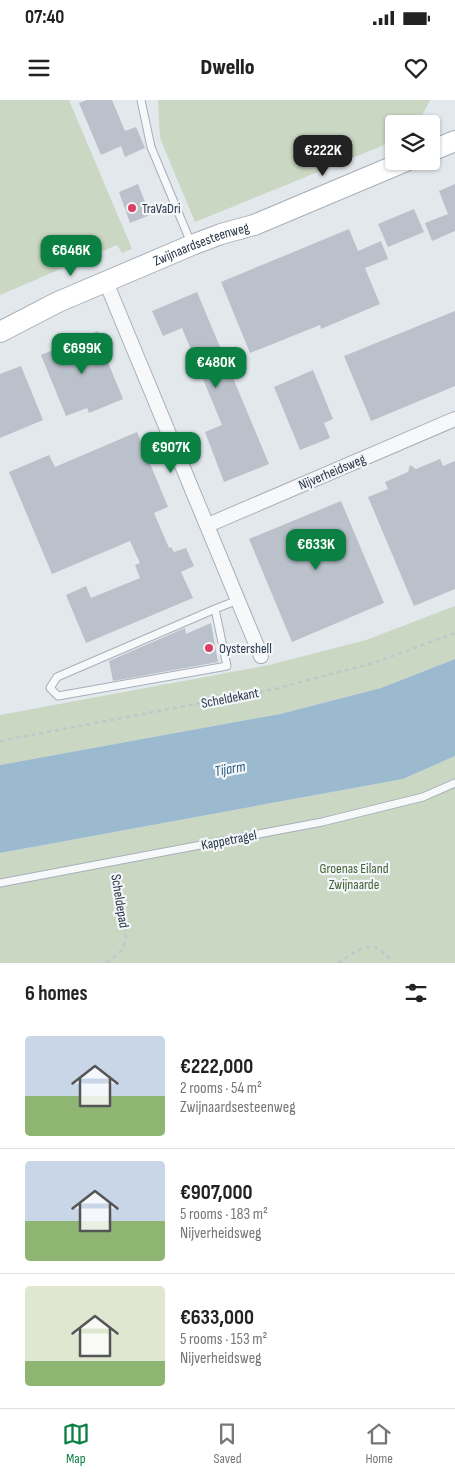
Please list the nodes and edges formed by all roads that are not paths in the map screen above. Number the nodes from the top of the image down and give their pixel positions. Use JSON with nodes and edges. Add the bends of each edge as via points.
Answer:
{"nodes":[{"id":1,"x":141,"y":100,"type":"edge"},
{"id":2,"x":455,"y":140,"type":"edge"},
{"id":3,"x":440,"y":146,"type":"edge"},
{"id":4,"x":385,"y":170,"type":"edge"},
{"id":5,"x":192,"y":245,"type":"junction"},
{"id":6,"x":106,"y":282,"type":"junction"},
{"id":7,"x":0,"y":332,"type":"edge"},
{"id":8,"x":455,"y":419,"type":"edge"},
{"id":9,"x":208,"y":525,"type":"junction"},
{"id":10,"x":238,"y":599,"type":"junction"},
{"id":11,"x":215,"y":609,"type":"junction"},
{"id":12,"x":261,"y":656,"type":"dead end"},
{"id":13,"x":455,"y":783,"type":"edge"},
{"id":14,"x":0,"y":883,"type":"edge"}],
"edges":[{"from":1,"to":5,"type":"lane","via":[[151,147]]},
{"from":2,"to":3,"type":"main road"},
{"from":4,"to":5,"type":"main road","name":"Zwijnaardsesteenweg","via":[[254,225]]},
{"from":5,"to":6,"type":"main road","name":"Zwijnaardsesteenweg"},
{"from":6,"to":7,"type":"main road","name":"Zwijnaardsesteenweg"},
{"from":6,"to":9,"type":"street"},
{"from":8,"to":9,"type":"street","name":"Nijverheidsweg"},
{"from":9,"to":10,"type":"street"},
{"from":10,"to":11,"type":"lane"},
{"from":10,"to":12,"type":"street"},
{"from":11,"to":11,"type":"lane","via":[[57,677],[50,688],[58,696],[227,666]]},
{"from":13,"to":14,"type":"lane","name":"Kappetragel","via":[[422,797],[322,822]]}]}
